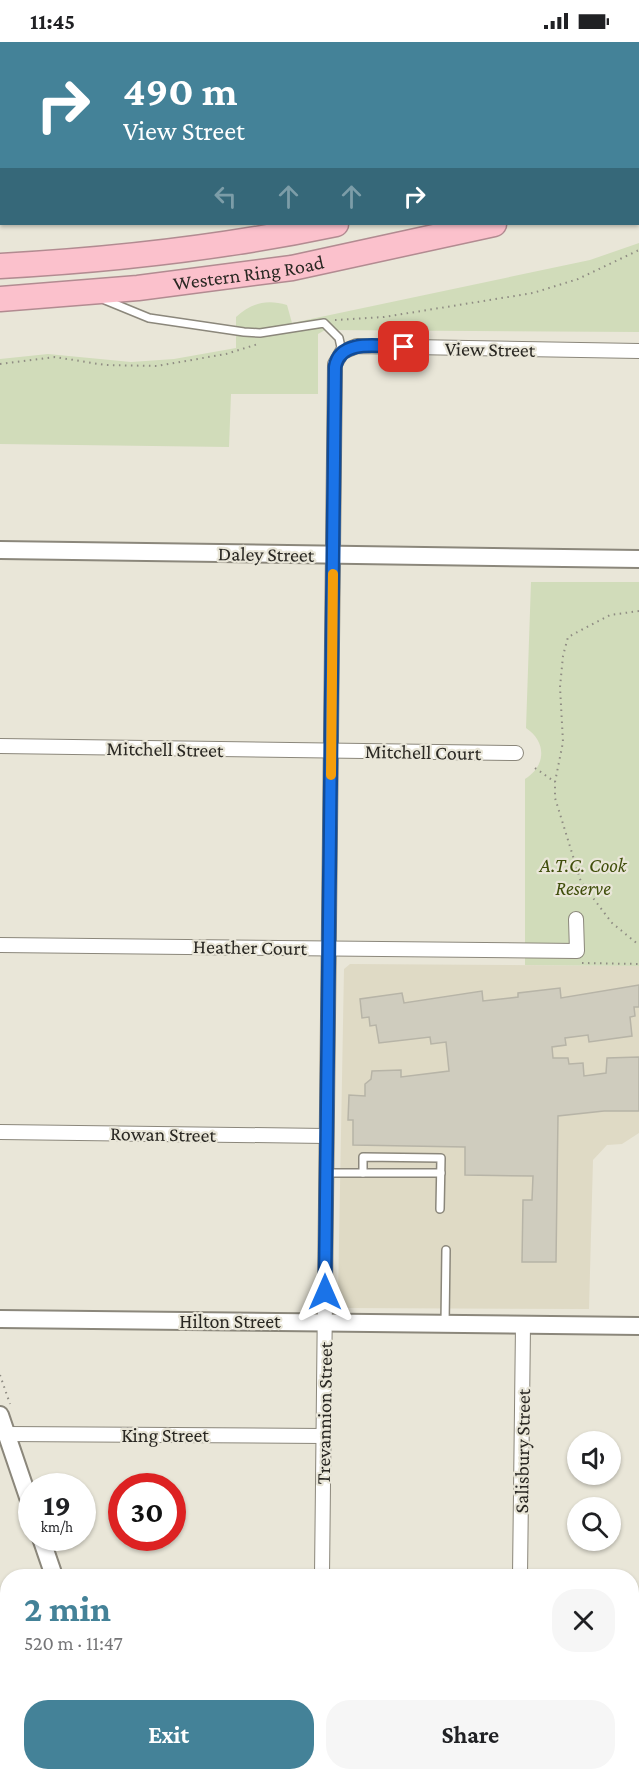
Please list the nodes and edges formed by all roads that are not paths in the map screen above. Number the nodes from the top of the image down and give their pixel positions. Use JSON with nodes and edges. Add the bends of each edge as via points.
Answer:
{"nodes":[{"id":1,"x":330,"y":225,"type":"edge"},
{"id":2,"x":489,"y":225,"type":"edge"},
{"id":3,"x":0,"y":266,"type":"edge"},
{"id":4,"x":86,"y":293,"type":"junction"},
{"id":5,"x":0,"y":299,"type":"edge"},
{"id":6,"x":639,"y":351,"type":"edge"},
{"id":7,"x":342,"y":352,"type":"junction"},
{"id":8,"x":0,"y":550,"type":"edge"},
{"id":9,"x":332,"y":555,"type":"junction"},
{"id":10,"x":639,"y":559,"type":"edge"},
{"id":11,"x":0,"y":746,"type":"edge"},
{"id":12,"x":331,"y":751,"type":"junction"},
{"id":13,"x":516,"y":753,"type":"dead end"},
{"id":14,"x":576,"y":919,"type":"dead end"},
{"id":15,"x":0,"y":945,"type":"edge"},
{"id":16,"x":329,"y":948,"type":"junction"},
{"id":17,"x":0,"y":1132,"type":"edge"},
{"id":18,"x":326,"y":1136,"type":"junction"},
{"id":19,"x":326,"y":1173,"type":"junction"},
{"id":20,"x":363,"y":1173,"type":"junction"},
{"id":21,"x":441,"y":1173,"type":"junction"},
{"id":22,"x":440,"y":1209,"type":"dead end"},
{"id":23,"x":446,"y":1250,"type":"dead end"},
{"id":24,"x":0,"y":1319,"type":"edge"},
{"id":25,"x":325,"y":1322,"type":"junction"},
{"id":26,"x":445,"y":1324,"type":"junction"},
{"id":27,"x":523,"y":1325,"type":"junction"},
{"id":28,"x":639,"y":1326,"type":"edge"},
{"id":29,"x":0,"y":1416,"type":"edge"},
{"id":30,"x":6,"y":1434,"type":"junction"},
{"id":31,"x":324,"y":1436,"type":"junction"},
{"id":32,"x":20,"y":1473,"type":"edge"},
{"id":33,"x":45,"y":1551,"type":"edge"},
{"id":34,"x":52,"y":1569,"type":"edge"},
{"id":35,"x":322,"y":1569,"type":"edge"},
{"id":36,"x":520,"y":1569,"type":"edge"}],
"edges":[{"from":1,"to":3,"type":"highway","name":"Western Ring Road","via":[[193,247]]},
{"from":2,"to":4,"type":"highway","name":"Western Ring Road","via":[[292,268]]},
{"from":4,"to":5,"type":"highway","name":"Western Ring Road"},
{"from":4,"to":7,"type":"lane","via":[[149,318],[244,332],[324,323],[339,338]]},
{"from":6,"to":7,"type":"street","name":"View Street","via":[[357,346]]},
{"from":7,"to":9,"type":"street","name":"Trevannion Street","via":[[335,367]]},
{"from":8,"to":9,"type":"street","name":"Daley Street"},
{"from":9,"to":10,"type":"street","name":"Daley Street"},
{"from":9,"to":12,"type":"street","name":"Trevannion Street"},
{"from":11,"to":12,"type":"street","name":"Mitchell Street"},
{"from":12,"to":13,"type":"street","name":"Mitchell Court"},
{"from":12,"to":16,"type":"street","name":"Trevannion Street"},
{"from":14,"to":16,"type":"street","name":"Heather Court","via":[[577,951]]},
{"from":15,"to":16,"type":"street","name":"Heather Court"},
{"from":16,"to":18,"type":"street","name":"Trevannion Street"},
{"from":17,"to":18,"type":"street","name":"Rowan Street"},
{"from":18,"to":19,"type":"street","name":"Trevannion Street"},
{"from":19,"to":20,"type":"lane"},
{"from":19,"to":25,"type":"street","name":"Trevannion Street"},
{"from":20,"to":21,"type":"lane"},
{"from":20,"to":21,"type":"lane","via":[[363,1157],[441,1158]]},
{"from":21,"to":22,"type":"lane"},
{"from":23,"to":26,"type":"lane"},
{"from":24,"to":25,"type":"street","name":"Hilton Street"},
{"from":25,"to":26,"type":"street","name":"Hilton Street"},
{"from":25,"to":31,"type":"street","name":"Trevannion Street"},
{"from":26,"to":27,"type":"street","name":"Hilton Street"},
{"from":27,"to":28,"type":"street","name":"Hilton Street"},
{"from":27,"to":36,"type":"street","name":"Salisbury Street"},
{"from":29,"to":30,"type":"street"},
{"from":30,"to":31,"type":"street","name":"King Street"},
{"from":30,"to":32,"type":"street"},
{"from":31,"to":35,"type":"street","name":"Trevannion Street"},
{"from":33,"to":34,"type":"street"}]}
